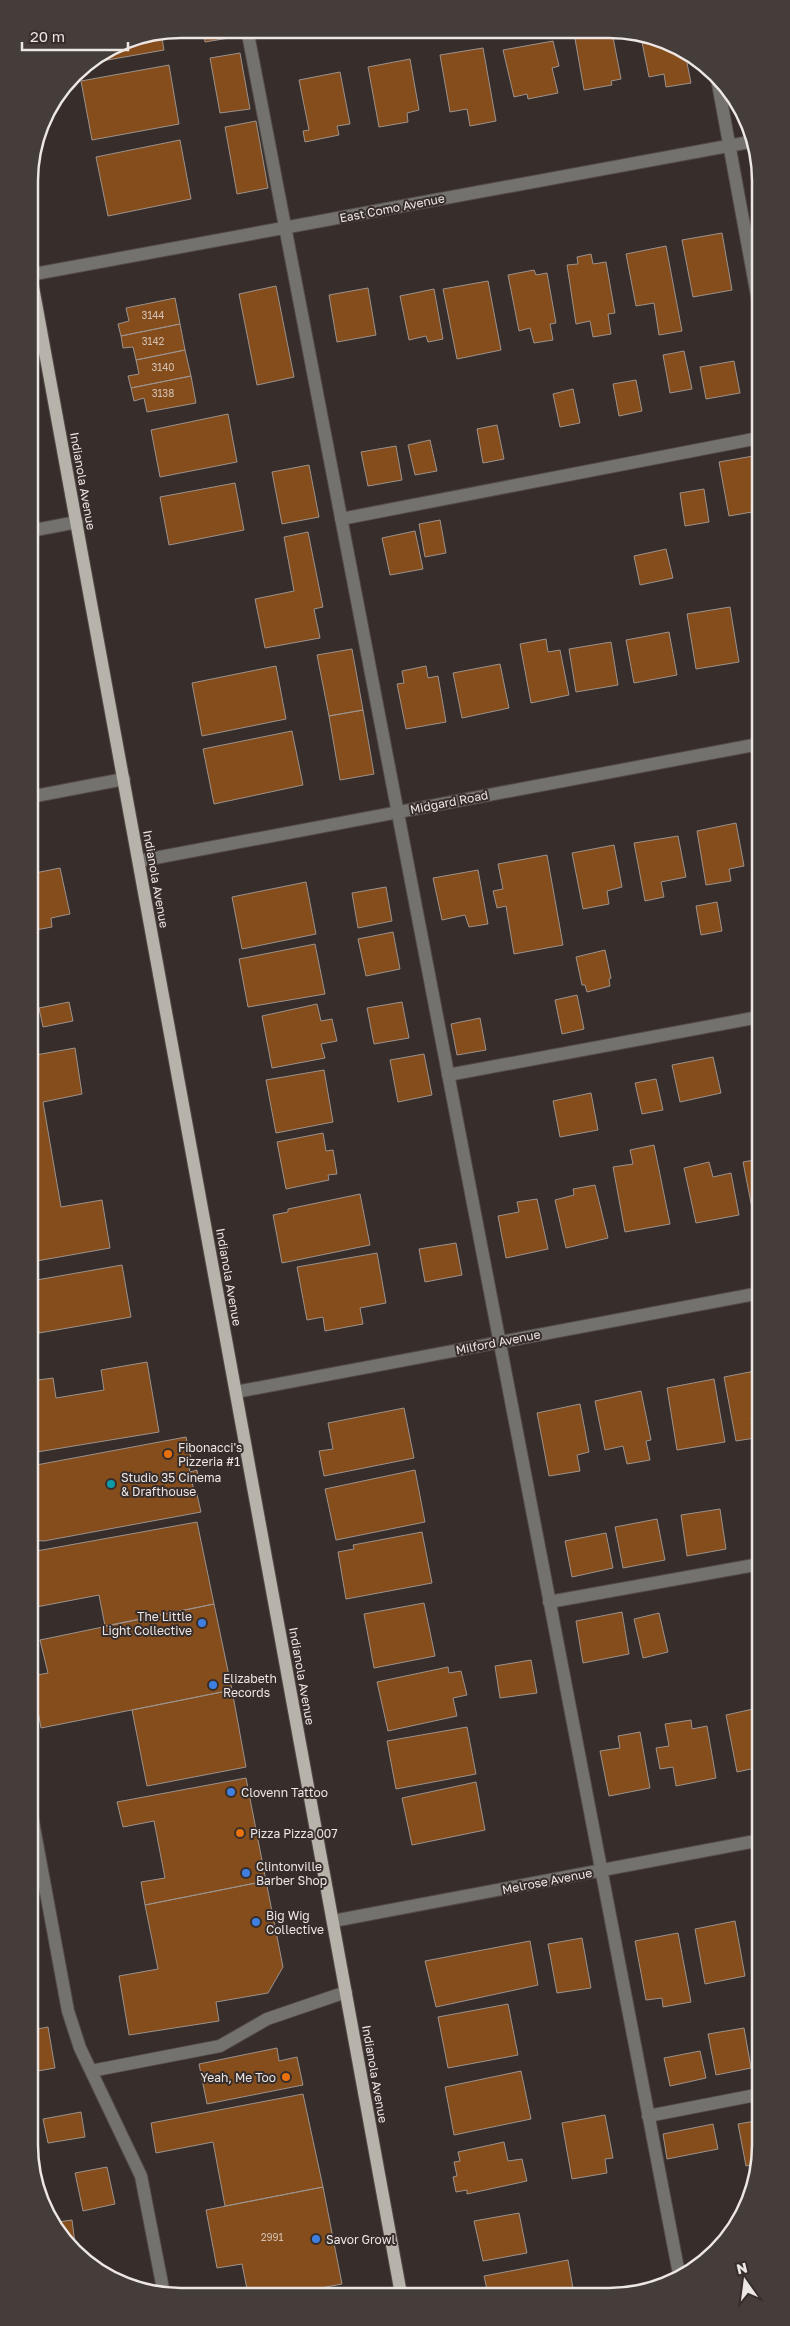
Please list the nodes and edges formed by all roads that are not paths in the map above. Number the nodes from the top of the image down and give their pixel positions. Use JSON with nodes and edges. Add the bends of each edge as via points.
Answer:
{"nodes":[{"id":1,"x":249,"y":38,"type":"edge"},
{"id":2,"x":719,"y":88,"type":"edge"},
{"id":3,"x":747,"y":142,"type":"edge"},
{"id":4,"x":730,"y":145,"type":"junction"},
{"id":5,"x":285,"y":228,"type":"junction"},
{"id":6,"x":752,"y":268,"type":"edge"},
{"id":7,"x":38,"y":271,"type":"edge"},
{"id":8,"x":38,"y":315,"type":"edge"},
{"id":9,"x":752,"y":439,"type":"edge"},
{"id":10,"x":341,"y":519,"type":"junction"},
{"id":11,"x":77,"y":522,"type":"junction"},
{"id":12,"x":38,"y":529,"type":"edge"},
{"id":13,"x":752,"y":745,"type":"edge"},
{"id":14,"x":124,"y":779,"type":"junction"},
{"id":15,"x":38,"y":795,"type":"edge"},
{"id":16,"x":398,"y":812,"type":"junction"},
{"id":17,"x":139,"y":861,"type":"junction"},
{"id":18,"x":752,"y":1018,"type":"edge"},
{"id":19,"x":448,"y":1075,"type":"junction"},
{"id":20,"x":752,"y":1295,"type":"edge"},
{"id":21,"x":500,"y":1342,"type":"junction"},
{"id":22,"x":236,"y":1392,"type":"junction"},
{"id":23,"x":752,"y":1565,"type":"edge"},
{"id":24,"x":549,"y":1602,"type":"junction"},
{"id":25,"x":752,"y":1842,"type":"edge"},
{"id":26,"x":38,"y":1848,"type":"edge"},
{"id":27,"x":601,"y":1870,"type":"junction"},
{"id":28,"x":333,"y":1921,"type":"junction"},
{"id":29,"x":346,"y":1992,"type":"junction"},
{"id":30,"x":91,"y":2071,"type":"junction"},
{"id":31,"x":752,"y":2096,"type":"edge"},
{"id":32,"x":648,"y":2116,"type":"junction"},
{"id":33,"x":678,"y":2270,"type":"edge"},
{"id":34,"x":163,"y":2287,"type":"edge"},
{"id":35,"x":400,"y":2288,"type":"edge"}],
"edges":[{"from":1,"to":5,"type":"street"},
{"from":2,"to":4,"type":"street"},
{"from":3,"to":4,"type":"street","name":"East Como Avenue"},
{"from":4,"to":5,"type":"street","name":"East Como Avenue"},
{"from":4,"to":6,"type":"street"},
{"from":5,"to":7,"type":"street","name":"East Como Avenue"},
{"from":5,"to":10,"type":"street"},
{"from":8,"to":11,"type":"main road","name":"Indianola Avenue"},
{"from":9,"to":10,"type":"street"},
{"from":10,"to":16,"type":"street"},
{"from":11,"to":12,"type":"street"},
{"from":11,"to":14,"type":"main road","name":"Indianola Avenue"},
{"from":13,"to":16,"type":"street","name":"Midgard Road"},
{"from":14,"to":15,"type":"street"},
{"from":14,"to":17,"type":"main road","name":"Indianola Avenue"},
{"from":16,"to":17,"type":"street","name":"Midgard Road"},
{"from":16,"to":19,"type":"street"},
{"from":17,"to":22,"type":"main road","name":"Indianola Avenue"},
{"from":18,"to":19,"type":"street"},
{"from":19,"to":21,"type":"street"},
{"from":20,"to":21,"type":"street","name":"Milford Avenue"},
{"from":21,"to":22,"type":"street","name":"Milford Avenue"},
{"from":21,"to":24,"type":"street"},
{"from":22,"to":28,"type":"main road","name":"Indianola Avenue"},
{"from":23,"to":24,"type":"street"},
{"from":24,"to":27,"type":"street"},
{"from":25,"to":27,"type":"street","name":"Melrose Avenue"},
{"from":26,"to":30,"type":"street","via":[[68,2011]]},
{"from":27,"to":28,"type":"street","name":"Melrose Avenue"},
{"from":27,"to":32,"type":"street"},
{"from":28,"to":29,"type":"main road","name":"Indianola Avenue"},
{"from":29,"to":30,"type":"street","via":[[266,2019],[220,2046]]},
{"from":29,"to":35,"type":"main road","name":"Indianola Avenue"},
{"from":30,"to":34,"type":"street","via":[[141,2176]]},
{"from":31,"to":32,"type":"street"},
{"from":32,"to":33,"type":"street"}]}
